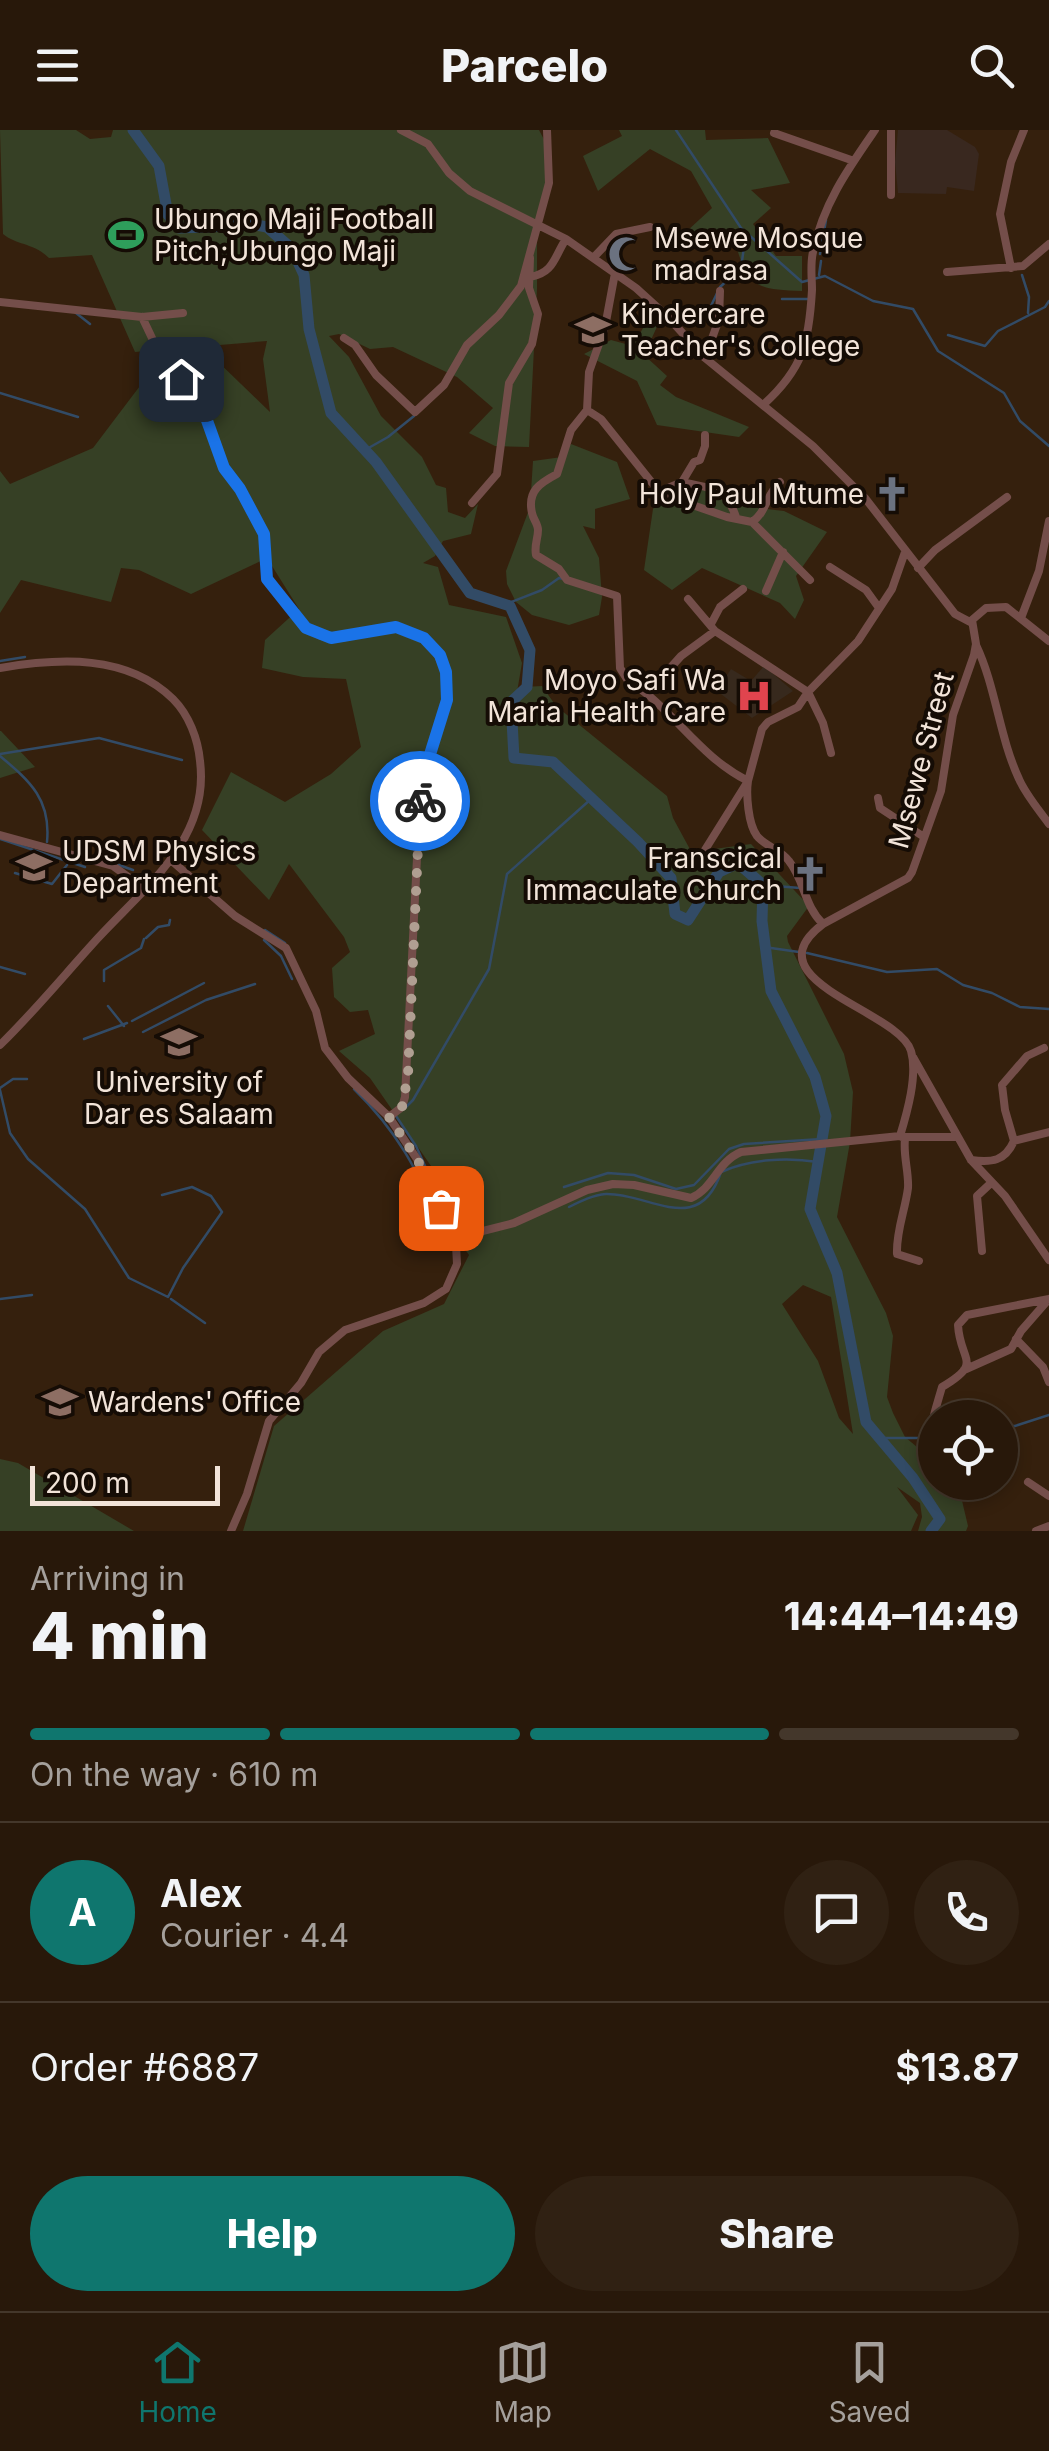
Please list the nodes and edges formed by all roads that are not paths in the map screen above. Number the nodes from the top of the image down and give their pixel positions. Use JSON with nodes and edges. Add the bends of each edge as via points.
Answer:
{"nodes":[{"id":1,"x":401,"y":130,"type":"edge"},
{"id":2,"x":548,"y":130,"type":"edge"},
{"id":3,"x":875,"y":130,"type":"edge"},
{"id":4,"x":890,"y":130,"type":"edge"},
{"id":5,"x":1024,"y":130,"type":"edge"},
{"id":6,"x":774,"y":133,"type":"dead end"},
{"id":7,"x":854,"y":161,"type":"junction"},
{"id":8,"x":890,"y":195,"type":"dead end"},
{"id":9,"x":538,"y":224,"type":"junction"},
{"id":10,"x":650,"y":227,"type":"dead end"},
{"id":11,"x":566,"y":239,"type":"junction"},
{"id":12,"x":1049,"y":244,"type":"edge"},
{"id":13,"x":528,"y":249,"type":"junction"},
{"id":14,"x":594,"y":257,"type":"junction"},
{"id":15,"x":1010,"y":268,"type":"junction"},
{"id":16,"x":947,"y":272,"type":"dead end"},
{"id":17,"x":615,"y":273,"type":"junction"},
{"id":18,"x":530,"y":277,"type":"junction"},
{"id":19,"x":720,"y":291,"type":"dead end"},
{"id":20,"x":5,"y":302,"type":"edge"},
{"id":21,"x":183,"y":313,"type":"dead end"},
{"id":22,"x":142,"y":317,"type":"junction"},
{"id":23,"x":344,"y":338,"type":"dead end"},
{"id":24,"x":705,"y":358,"type":"junction"},
{"id":25,"x":763,"y":406,"type":"junction"},
{"id":26,"x":587,"y":410,"type":"junction"},
{"id":27,"x":705,"y":434,"type":"dead end"},
{"id":28,"x":682,"y":482,"type":"junction"},
{"id":29,"x":780,"y":482,"type":"dead end"},
{"id":30,"x":659,"y":492,"type":"junction"},
{"id":31,"x":1008,"y":496,"type":"dead end"},
{"id":32,"x":472,"y":503,"type":"dead end"},
{"id":33,"x":736,"y":517,"type":"junction"},
{"id":34,"x":1049,"y":521,"type":"edge"},
{"id":35,"x":752,"y":522,"type":"junction"},
{"id":36,"x":783,"y":552,"type":"junction"},
{"id":37,"x":905,"y":552,"type":"junction"},
{"id":38,"x":830,"y":567,"type":"dead end"},
{"id":39,"x":918,"y":568,"type":"junction"},
{"id":40,"x":810,"y":580,"type":"dead end"},
{"id":41,"x":743,"y":589,"type":"dead end"},
{"id":42,"x":766,"y":592,"type":"dead end"},
{"id":43,"x":688,"y":599,"type":"dead end"},
{"id":44,"x":880,"y":608,"type":"junction"},
{"id":45,"x":1021,"y":618,"type":"junction"},
{"id":46,"x":972,"y":623,"type":"junction"},
{"id":47,"x":713,"y":627,"type":"junction"},
{"id":48,"x":1049,"y":641,"type":"edge"},
{"id":49,"x":976,"y":644,"type":"junction"},
{"id":50,"x":0,"y":668,"type":"edge"},
{"id":51,"x":808,"y":692,"type":"junction"},
{"id":52,"x":647,"y":694,"type":"junction"},
{"id":53,"x":831,"y":753,"type":"dead end"},
{"id":54,"x":748,"y":780,"type":"junction"},
{"id":55,"x":878,"y":798,"type":"dead end"},
{"id":56,"x":1049,"y":824,"type":"edge"},
{"id":57,"x":0,"y":835,"type":"edge"},
{"id":58,"x":924,"y":837,"type":"junction"},
{"id":59,"x":703,"y":853,"type":"dead end"},
{"id":60,"x":172,"y":862,"type":"junction"},
{"id":61,"x":144,"y":890,"type":"junction"},
{"id":62,"x":822,"y":924,"type":"junction"},
{"id":63,"x":0,"y":1046,"type":"edge"},
{"id":64,"x":1044,"y":1048,"type":"dead end"},
{"id":65,"x":911,"y":1052,"type":"junction"},
{"id":66,"x":389,"y":1117,"type":"junction"},
{"id":67,"x":1049,"y":1132,"type":"edge"},
{"id":68,"x":902,"y":1137,"type":"junction"},
{"id":69,"x":957,"y":1137,"type":"junction"},
{"id":70,"x":1014,"y":1141,"type":"junction"},
{"id":71,"x":970,"y":1160,"type":"junction"},
{"id":72,"x":992,"y":1182,"type":"junction"},
{"id":73,"x":455,"y":1238,"type":"junction"},
{"id":74,"x":982,"y":1252,"type":"dead end"},
{"id":75,"x":1049,"y":1260,"type":"edge"},
{"id":76,"x":919,"y":1261,"type":"dead end"},
{"id":77,"x":1016,"y":1339,"type":"junction"},
{"id":78,"x":964,"y":1370,"type":"junction"},
{"id":79,"x":1049,"y":1382,"type":"edge"},
{"id":80,"x":938,"y":1400,"type":"edge"},
{"id":81,"x":1028,"y":1482,"type":"dead end"},
{"id":82,"x":1049,"y":1496,"type":"edge"},
{"id":83,"x":1049,"y":1526,"type":"edge"},
{"id":84,"x":231,"y":1531,"type":"edge"},
{"id":85,"x":1036,"y":1531,"type":"edge"}],
"edges":[{"from":1,"to":9,"type":"street","via":[[428,144],[466,188]]},
{"from":2,"to":9,"type":"street","via":[[549,183]]},
{"from":3,"to":7,"type":"street"},
{"from":4,"to":8,"type":"street"},
{"from":5,"to":15,"type":"street","via":[[1000,214]]},
{"from":6,"to":7,"type":"street"},
{"from":7,"to":25,"type":"street","via":[[837,184],[812,256],[810,316],[797,367]]},
{"from":9,"to":11,"type":"street"},
{"from":9,"to":13,"type":"street"},
{"from":10,"to":14,"type":"street","via":[[616,234]]},
{"from":11,"to":14,"type":"street"},
{"from":11,"to":18,"type":"street","via":[[554,266]]},
{"from":12,"to":15,"type":"street","via":[[1029,263]]},
{"from":13,"to":18,"type":"street"},
{"from":13,"to":23,"type":"street","via":[[514,297],[466,345],[444,385],[415,412]]},
{"from":14,"to":17,"type":"street"},
{"from":15,"to":16,"type":"street"},
{"from":17,"to":24,"type":"street"},
{"from":17,"to":26,"type":"street","via":[[588,372]]},
{"from":18,"to":32,"type":"street","via":[[538,314],[532,344],[509,384],[498,474]]},
{"from":19,"to":24,"type":"street"},
{"from":20,"to":22,"type":"street"},
{"from":21,"to":22,"type":"street"},
{"from":22,"to":66,"type":"street","via":[[161,357],[200,401],[224,468],[264,534],[267,579],[306,628],[331,638],[396,627],[424,638],[446,672],[447,700],[427,764],[416,835],[407,1086],[402,1107]]},
{"from":24,"to":25,"type":"street"},
{"from":25,"to":37,"type":"street","via":[[865,498]]},
{"from":26,"to":30,"type":"street"},
{"from":26,"to":52,"type":"street","via":[[571,430],[557,474],[532,494],[534,549],[568,580],[617,596],[620,668]]},
{"from":27,"to":28,"type":"street","via":[[701,459]]},
{"from":28,"to":30,"type":"street"},
{"from":28,"to":33,"type":"street","via":[[713,487],[732,502]]},
{"from":29,"to":35,"type":"street"},
{"from":30,"to":33,"type":"street"},
{"from":31,"to":39,"type":"street"},
{"from":33,"to":35,"type":"street"},
{"from":34,"to":45,"type":"street"},
{"from":35,"to":36,"type":"street"},
{"from":36,"to":40,"type":"street"},
{"from":36,"to":42,"type":"street"},
{"from":37,"to":39,"type":"street"},
{"from":37,"to":44,"type":"street"},
{"from":38,"to":44,"type":"street","via":[[866,590]]},
{"from":39,"to":46,"type":"street","via":[[955,614]]},
{"from":41,"to":47,"type":"street","via":[[728,598]]},
{"from":43,"to":47,"type":"street"},
{"from":44,"to":51,"type":"street"},
{"from":45,"to":46,"type":"street","via":[[996,606]]},
{"from":45,"to":48,"type":"street"},
{"from":46,"to":49,"type":"street","name":"Msewe Street"},
{"from":47,"to":51,"type":"street"},
{"from":47,"to":52,"type":"street"},
{"from":49,"to":56,"type":"street","via":[[1020,782]]},
{"from":49,"to":58,"type":"street","name":"Msewe Street"},
{"from":50,"to":60,"type":"street","via":[[70,660],[108,665],[149,680],[180,706],[198,744],[202,776],[198,810]]},
{"from":51,"to":53,"type":"street"},
{"from":51,"to":54,"type":"street","via":[[792,712],[762,729]]},
{"from":52,"to":54,"type":"street","via":[[701,750]]},
{"from":54,"to":59,"type":"street"},
{"from":54,"to":62,"type":"street","via":[[757,836],[789,861]]},
{"from":55,"to":58,"type":"street","via":[[880,808]]},
{"from":57,"to":61,"type":"street","via":[[113,866]]},
{"from":58,"to":62,"type":"street","name":"Msewe Street","via":[[908,878]]},
{"from":60,"to":61,"type":"street"},
{"from":60,"to":66,"type":"street","via":[[234,916],[286,948],[325,1048]]},
{"from":61,"to":63,"type":"street"},
{"from":62,"to":65,"type":"street","name":"Msewe Street","via":[[805,947],[809,976],[890,1025]]},
{"from":64,"to":70,"type":"street","via":[[1002,1084]]},
{"from":65,"to":68,"type":"street"},
{"from":65,"to":69,"type":"street"},
{"from":66,"to":73,"type":"street"},
{"from":67,"to":70,"type":"street"},
{"from":68,"to":69,"type":"street"},
{"from":68,"to":73,"type":"street","via":[[732,1156],[691,1198],[614,1184]]},
{"from":68,"to":76,"type":"street","via":[[908,1185],[896,1249]]},
{"from":69,"to":71,"type":"street"},
{"from":70,"to":71,"type":"street","via":[[1002,1158]]},
{"from":71,"to":72,"type":"street"},
{"from":72,"to":74,"type":"street","via":[[977,1196]]},
{"from":72,"to":75,"type":"street"},
{"from":73,"to":84,"type":"street","via":[[456,1264],[446,1289],[345,1330],[319,1352],[270,1421]]},
{"from":77,"to":78,"type":"street","via":[[1004,1354]]},
{"from":77,"to":78,"type":"street","via":[[1049,1298],[964,1318],[957,1330],[967,1357]]},
{"from":77,"to":79,"type":"street"},
{"from":78,"to":80,"type":"street","via":[[945,1384]]},
{"from":81,"to":82,"type":"street"},
{"from":83,"to":85,"type":"street"}]}
